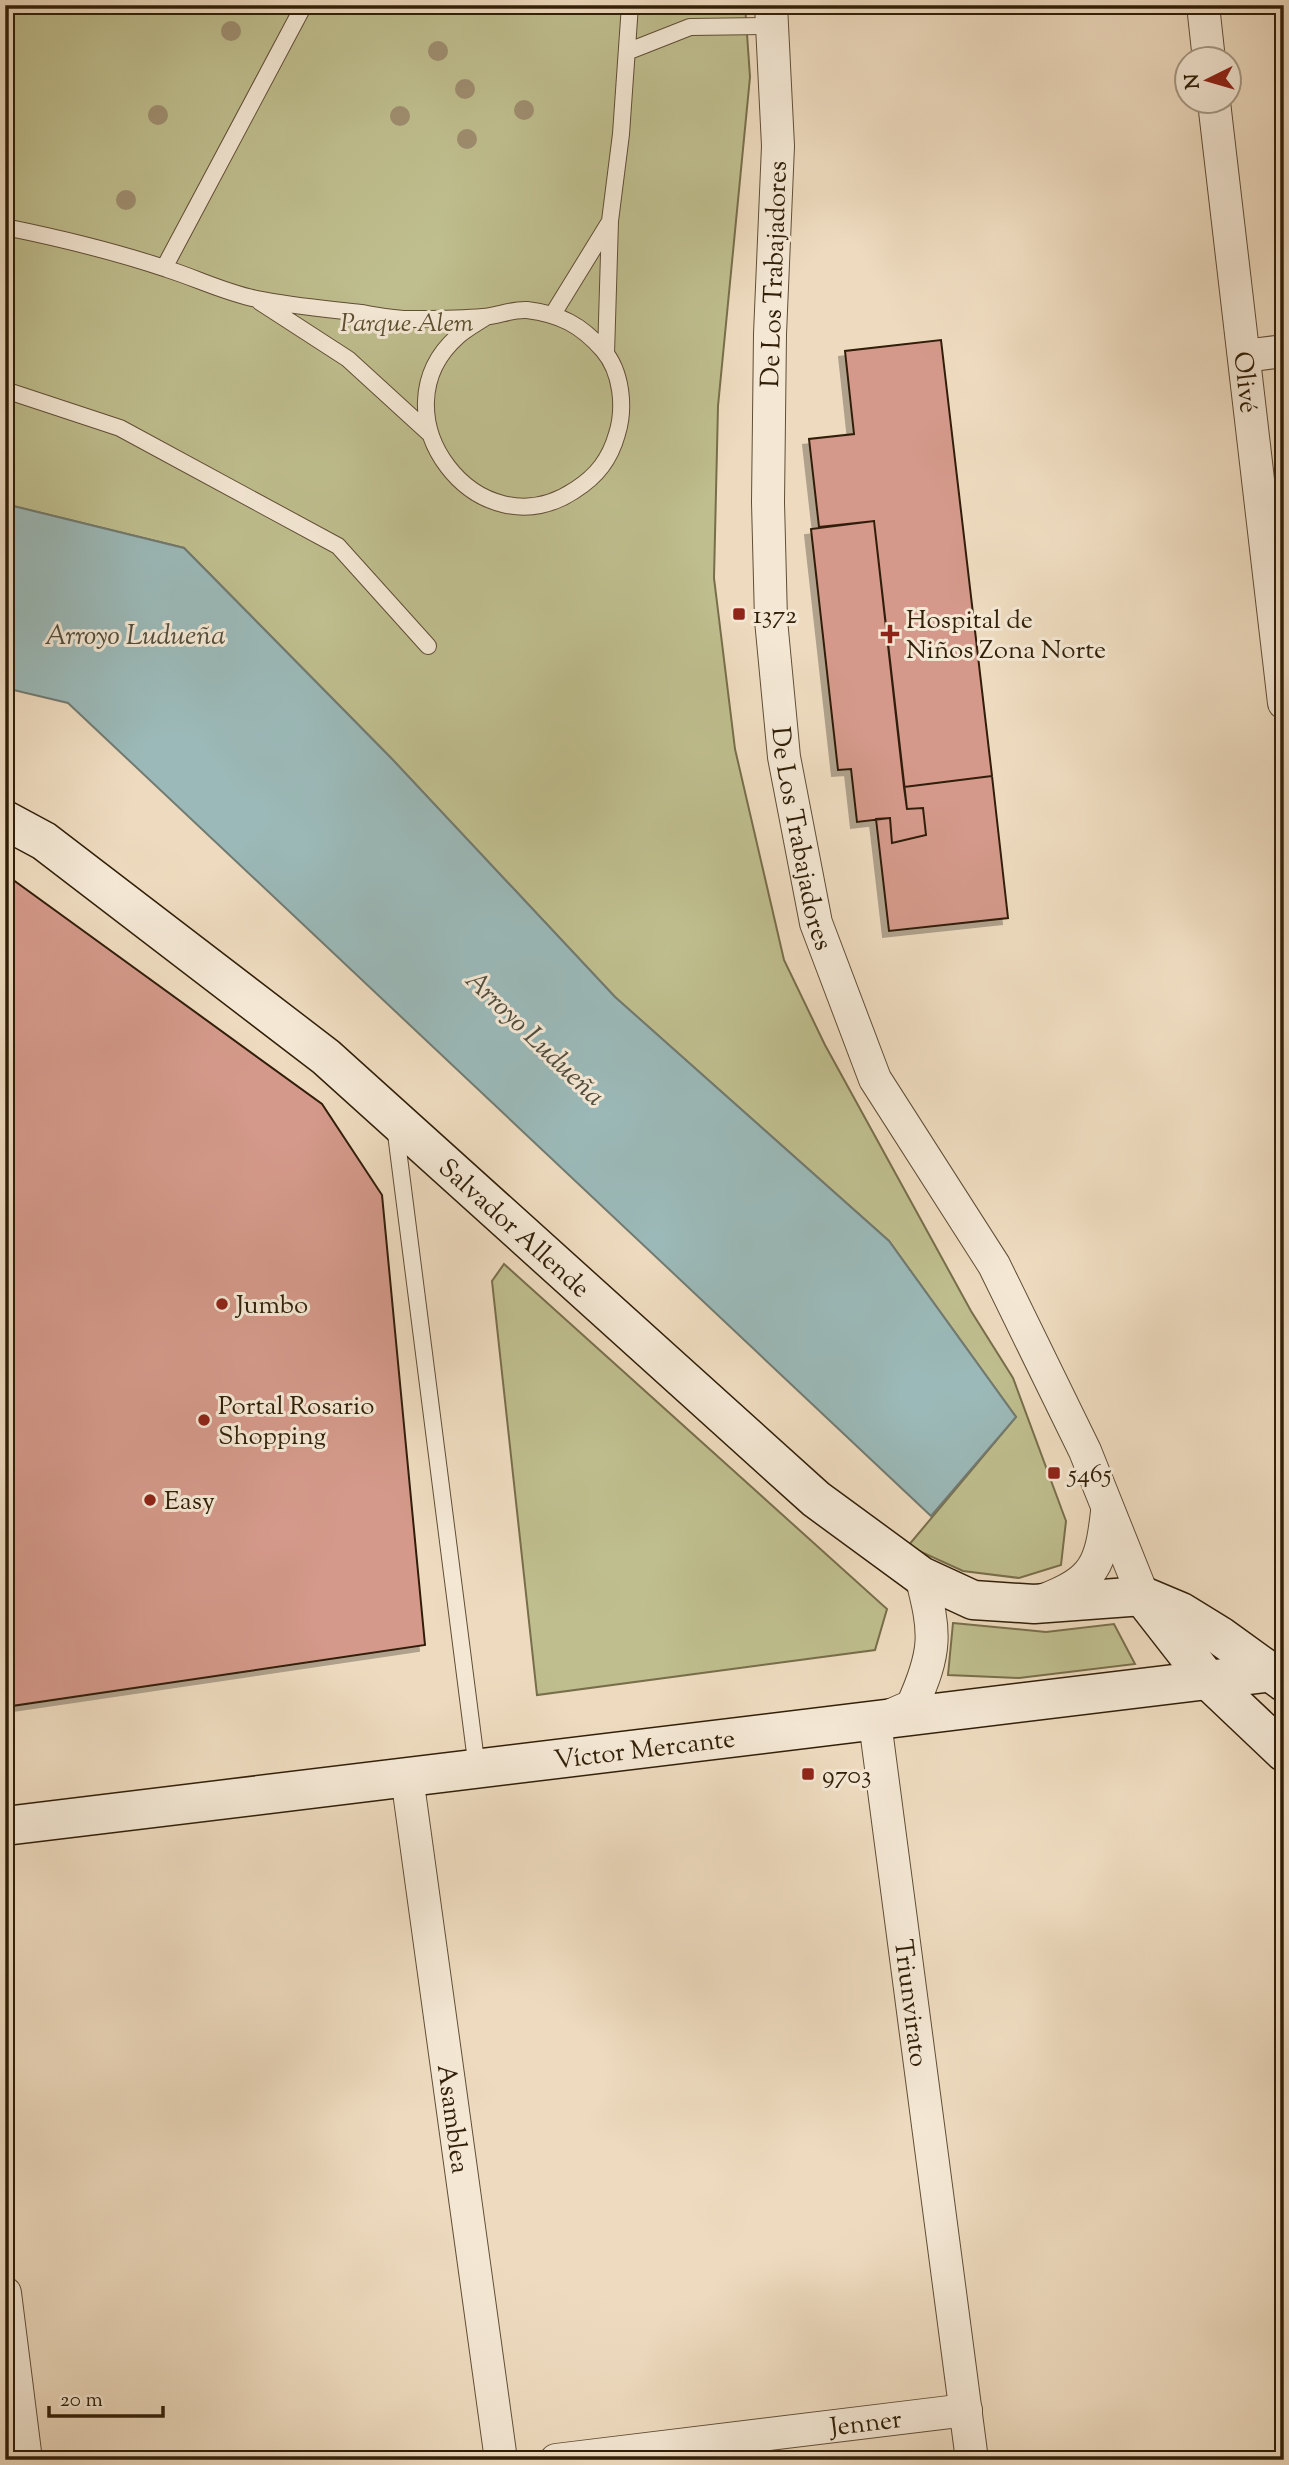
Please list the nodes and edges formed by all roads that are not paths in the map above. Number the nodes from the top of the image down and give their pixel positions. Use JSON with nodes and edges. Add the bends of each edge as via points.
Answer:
{"nodes":[{"id":1,"x":304,"y":5,"type":"edge"},
{"id":2,"x":630,"y":5,"type":"edge"},
{"id":3,"x":1203,"y":5,"type":"edge"},
{"id":4,"x":771,"y":15,"type":"edge"},
{"id":5,"x":1207,"y":46,"type":"edge"},
{"id":6,"x":629,"y":51,"type":"junction"},
{"id":7,"x":1216,"y":116,"type":"edge"},
{"id":8,"x":610,"y":221,"type":"junction"},
{"id":9,"x":5,"y":227,"type":"edge"},
{"id":10,"x":164,"y":268,"type":"junction"},
{"id":11,"x":255,"y":299,"type":"junction"},
{"id":12,"x":553,"y":314,"type":"junction"},
{"id":13,"x":486,"y":317,"type":"junction"},
{"id":14,"x":1284,"y":351,"type":"edge"},
{"id":15,"x":606,"y":354,"type":"junction"},
{"id":16,"x":1244,"y":356,"type":"junction"},
{"id":17,"x":5,"y":390,"type":"edge"},
{"id":18,"x":429,"y":433,"type":"junction"},
{"id":19,"x":428,"y":646,"type":"dead end"},
{"id":20,"x":1284,"y":703,"type":"edge"},
{"id":21,"x":5,"y":820,"type":"edge"},
{"id":22,"x":394,"y":1118,"type":"junction"},
{"id":23,"x":1107,"y":1510,"type":"junction"},
{"id":24,"x":921,"y":1576,"type":"junction"},
{"id":25,"x":1143,"y":1596,"type":"junction"},
{"id":26,"x":1034,"y":1604,"type":"junction"},
{"id":27,"x":1280,"y":1675,"type":"edge"},
{"id":28,"x":1206,"y":1678,"type":"junction"},
{"id":29,"x":874,"y":1721,"type":"junction"},
{"id":30,"x":1284,"y":1752,"type":"edge"},
{"id":31,"x":477,"y":1769,"type":"junction"},
{"id":32,"x":407,"y":1777,"type":"junction"},
{"id":33,"x":5,"y":1826,"type":"edge"},
{"id":34,"x":5,"y":2293,"type":"edge"},
{"id":35,"x":966,"y":2410,"type":"junction"},
{"id":36,"x":26,"y":2460,"type":"edge"},
{"id":37,"x":502,"y":2460,"type":"edge"},
{"id":38,"x":556,"y":2460,"type":"edge"},
{"id":39,"x":972,"y":2460,"type":"edge"}],
"edges":[{"from":1,"to":10,"type":"lane"},
{"from":2,"to":6,"type":"lane"},
{"from":3,"to":5,"type":"street"},
{"from":4,"to":6,"type":"lane","via":[[690,26]]},
{"from":4,"to":23,"type":"street","name":"De Los Trabajadores","via":[[778,146],[770,334],[771,620],[785,757],[816,923],[875,1079],[994,1265],[1085,1451]]},
{"from":6,"to":8,"type":"lane"},
{"from":7,"to":16,"type":"street","name":"Olivé"},
{"from":8,"to":12,"type":"lane"},
{"from":8,"to":15,"type":"lane"},
{"from":9,"to":10,"type":"lane"},
{"from":10,"to":11,"type":"lane"},
{"from":11,"to":13,"type":"lane","via":[[411,320]]},
{"from":11,"to":18,"type":"lane","via":[[348,359]]},
{"from":12,"to":13,"type":"lane","via":[[519,310]]},
{"from":12,"to":15,"type":"lane","via":[[583,329]]},
{"from":13,"to":18,"type":"lane","via":[[457,336],[436,364],[426,398]]},
{"from":14,"to":16,"type":"street"},
{"from":15,"to":18,"type":"lane","via":[[620,385],[622,419],[612,452],[593,479],[564,498],[531,506],[498,503],[467,488],[443,464]]},
{"from":16,"to":20,"type":"street","name":"Olivé"},
{"from":17,"to":19,"type":"lane","via":[[120,428],[338,545]]},
{"from":21,"to":22,"type":"street","name":"Salvador Allende","via":[[44,841],[163,932],[326,1057]]},
{"from":22,"to":24,"type":"street","name":"Salvador Allende","via":[[816,1499]]},
{"from":22,"to":31,"type":"lane"},
{"from":23,"to":25,"type":"street","name":"De Los Trabajadores"},
{"from":23,"to":26,"type":"street","name":"Salvador Allende","via":[[1102,1554],[1075,1589]]},
{"from":24,"to":26,"type":"street","name":"Salvador Allende","via":[[973,1600]]},
{"from":24,"to":29,"type":"street","via":[[934,1624],[928,1672],[912,1706]]},
{"from":25,"to":26,"type":"street","name":"Salvador Allende"},
{"from":25,"to":27,"type":"street","name":"Salvador Allende","via":[[1181,1612]]},
{"from":25,"to":28,"type":"street"},
{"from":27,"to":28,"type":"street","name":"Víctor Mercante"},
{"from":28,"to":29,"type":"street","name":"Víctor Mercante"},
{"from":28,"to":30,"type":"street"},
{"from":29,"to":31,"type":"street","name":"Víctor Mercante"},
{"from":29,"to":35,"type":"street","name":"Triunvirato"},
{"from":31,"to":32,"type":"street","name":"Víctor Mercante"},
{"from":32,"to":33,"type":"street","name":"Víctor Mercante"},
{"from":32,"to":37,"type":"street","name":"Asamblea"},
{"from":34,"to":36,"type":"street"},
{"from":35,"to":38,"type":"street","name":"Jenner"},
{"from":35,"to":39,"type":"street","name":"Triunvirato"}]}
